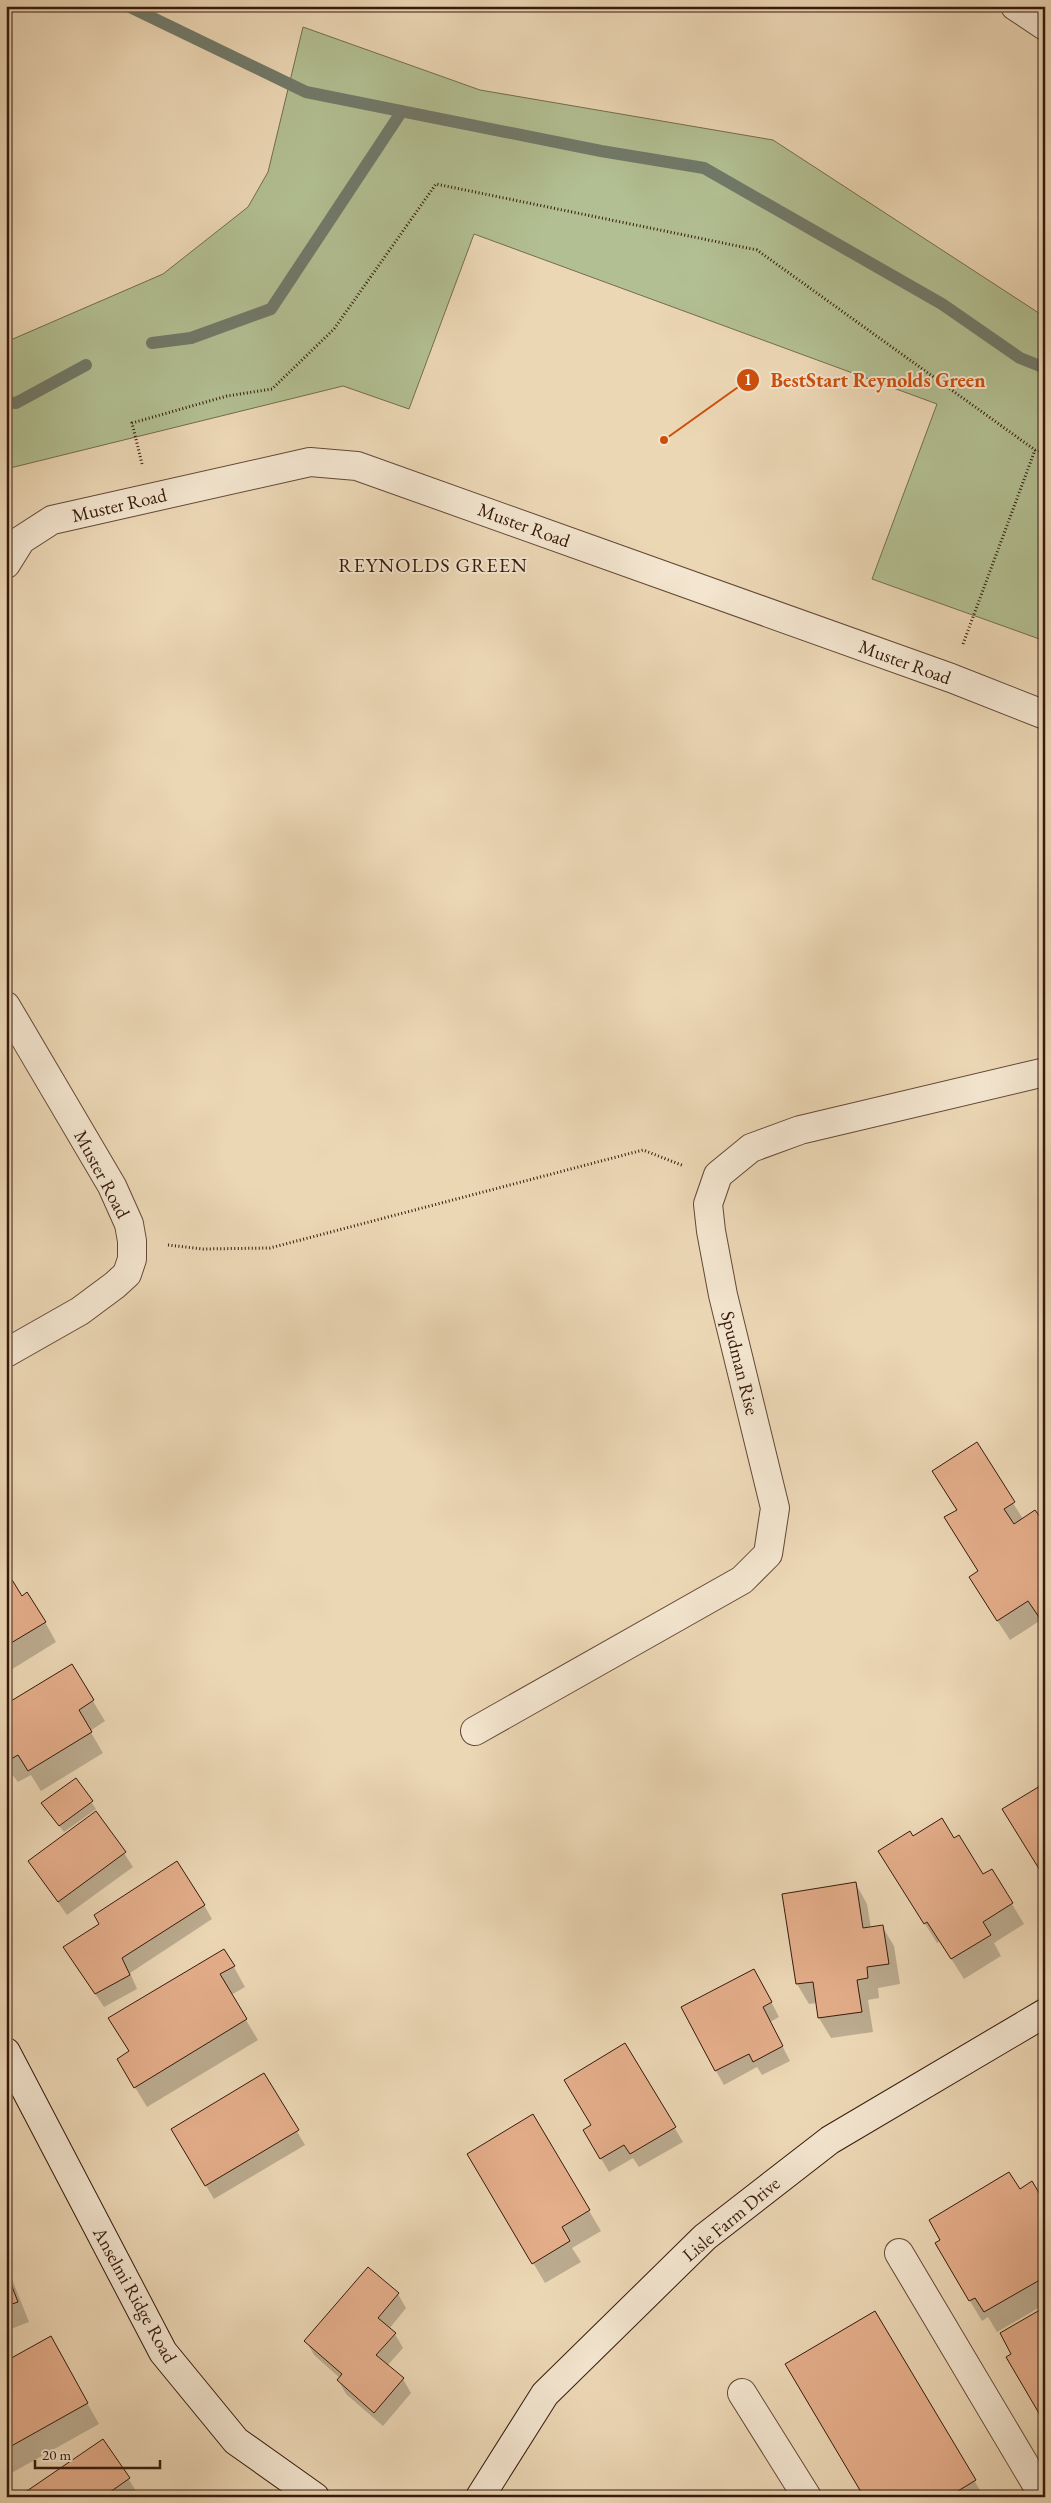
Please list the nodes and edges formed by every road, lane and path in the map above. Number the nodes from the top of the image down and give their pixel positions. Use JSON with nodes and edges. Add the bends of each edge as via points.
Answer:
{"nodes":[{"id":1,"x":1016,"y":6,"type":"edge"},
{"id":2,"x":1045,"y":26,"type":"edge"},
{"id":3,"x":1035,"y":450,"type":"junction"},
{"id":4,"x":1045,"y":452,"type":"edge"},
{"id":5,"x":150,"y":498,"type":"junction"},
{"id":6,"x":6,"y":564,"type":"edge"},
{"id":7,"x":951,"y":678,"type":"junction"},
{"id":8,"x":1045,"y":715,"type":"edge"},
{"id":9,"x":6,"y":1006,"type":"edge"},
{"id":10,"x":1045,"y":1072,"type":"edge"},
{"id":11,"x":718,"y":1175,"type":"junction"},
{"id":12,"x":132,"y":1241,"type":"junction"},
{"id":13,"x":6,"y":1353,"type":"edge"},
{"id":14,"x":475,"y":1731,"type":"dead end"},
{"id":15,"x":1045,"y":2013,"type":"edge"},
{"id":16,"x":6,"y":2052,"type":"edge"},
{"id":17,"x":899,"y":2253,"type":"dead end"},
{"id":18,"x":742,"y":2393,"type":"dead end"},
{"id":19,"x":315,"y":2497,"type":"edge"},
{"id":20,"x":480,"y":2497,"type":"edge"},
{"id":21,"x":807,"y":2497,"type":"edge"},
{"id":22,"x":1044,"y":2497,"type":"edge"}],
"edges":[{"from":1,"to":2,"type":"street"},
{"from":3,"to":4,"type":"path"},
{"from":3,"to":5,"type":"path","via":[[757,250],[436,184],[334,329],[272,389],[226,396],[132,423]]},
{"from":3,"to":7,"type":"path"},
{"from":5,"to":6,"type":"street","name":"Muster Road","via":[[52,520],[21,540]]},
{"from":5,"to":7,"type":"street","name":"Muster Road","via":[[310,462],[357,466]]},
{"from":7,"to":8,"type":"street","name":"Muster Road"},
{"from":9,"to":12,"type":"street","name":"Muster Road","via":[[112,1186],[129,1224]]},
{"from":10,"to":11,"type":"street","via":[[800,1130],[751,1148]]},
{"from":11,"to":12,"type":"path","via":[[644,1150],[270,1248],[203,1249]]},
{"from":11,"to":14,"type":"street","name":"Spudman Rise","via":[[708,1204],[710,1231],[775,1508],[768,1554],[742,1580]]},
{"from":12,"to":13,"type":"street","name":"Muster Road","via":[[132,1259],[127,1274],[115,1285],[80,1311]]},
{"from":15,"to":20,"type":"street","name":"Lisle Farm Drive","via":[[830,2140],[705,2236],[544,2394]]},
{"from":16,"to":19,"type":"street","name":"Anselmi Ridge Road","via":[[163,2352],[236,2441]]},
{"from":17,"to":22,"type":"street"},
{"from":18,"to":21,"type":"street"}]}
